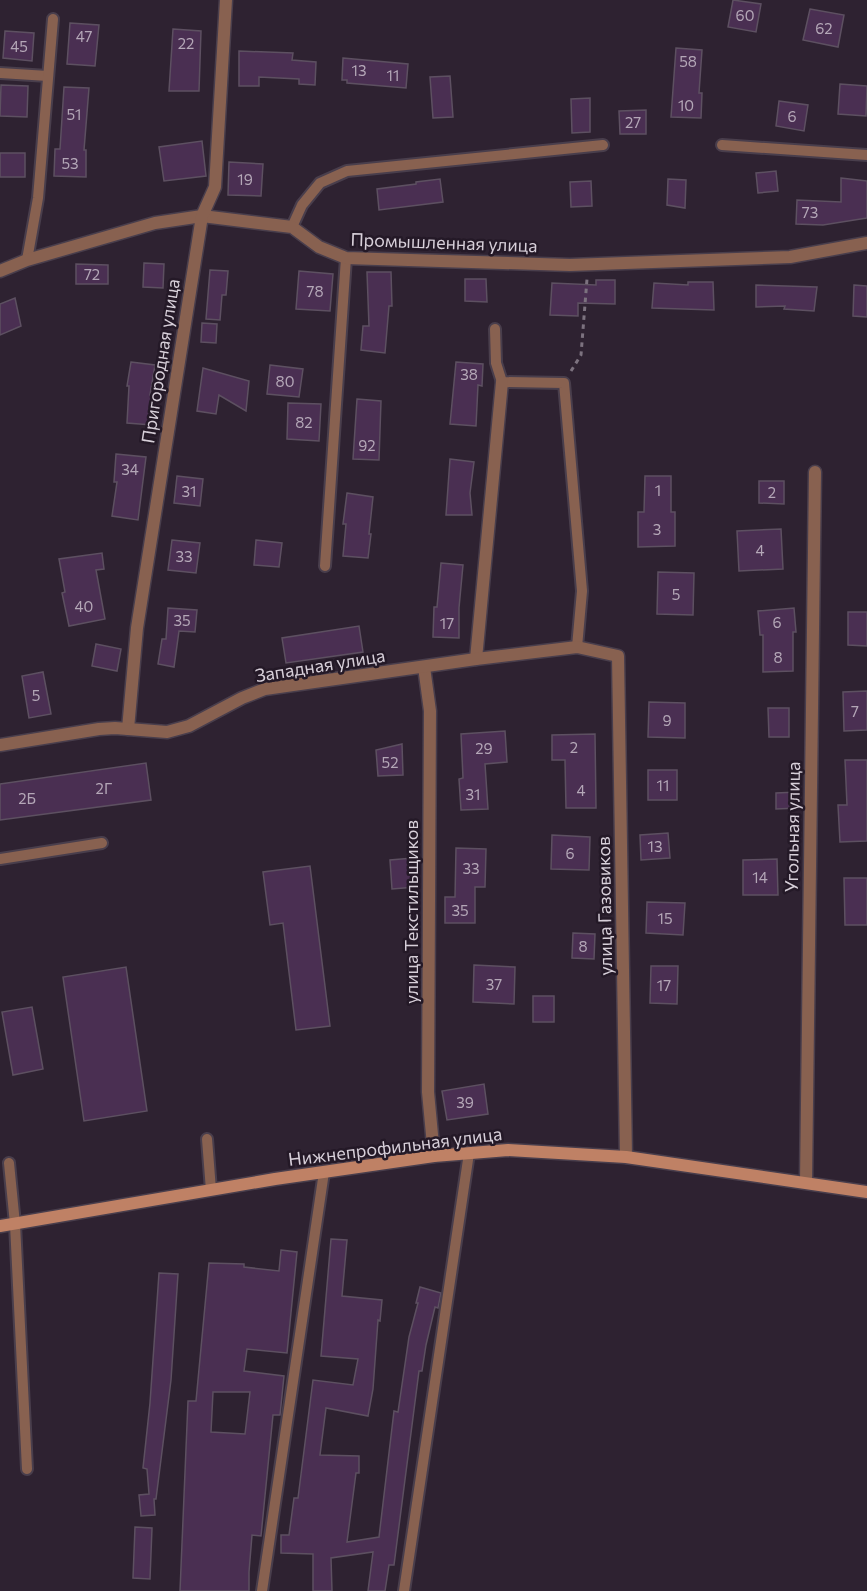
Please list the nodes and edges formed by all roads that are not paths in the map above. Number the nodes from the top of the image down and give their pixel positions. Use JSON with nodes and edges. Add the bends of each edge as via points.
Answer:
{"nodes":[{"id":1,"x":226,"y":0,"type":"edge"},
{"id":2,"x":53,"y":19,"type":"dead end"},
{"id":3,"x":0,"y":73,"type":"edge"},
{"id":4,"x":48,"y":76,"type":"junction"},
{"id":5,"x":603,"y":145,"type":"dead end"},
{"id":6,"x":722,"y":145,"type":"dead end"},
{"id":7,"x":867,"y":154,"type":"edge"},
{"id":8,"x":202,"y":216,"type":"junction"},
{"id":9,"x":292,"y":227,"type":"junction"},
{"id":10,"x":867,"y":243,"type":"edge"},
{"id":11,"x":346,"y":258,"type":"junction"},
{"id":12,"x":27,"y":260,"type":"junction"},
{"id":13,"x":0,"y":270,"type":"edge"},
{"id":14,"x":495,"y":329,"type":"dead end"},
{"id":15,"x":502,"y":382,"type":"junction"},
{"id":16,"x":814,"y":472,"type":"dead end"},
{"id":17,"x":325,"y":566,"type":"dead end"},
{"id":18,"x":577,"y":648,"type":"junction"},
{"id":19,"x":618,"y":656,"type":"joint"},
{"id":20,"x":476,"y":658,"type":"junction"},
{"id":21,"x":424,"y":667,"type":"junction"},
{"id":22,"x":128,"y":729,"type":"junction"},
{"id":23,"x":0,"y":745,"type":"edge"},
{"id":24,"x":102,"y":843,"type":"dead end"},
{"id":25,"x":0,"y":859,"type":"edge"},
{"id":26,"x":207,"y":1139,"type":"dead end"},
{"id":27,"x":469,"y":1153,"type":"junction"},
{"id":28,"x":434,"y":1156,"type":"junction"},
{"id":29,"x":626,"y":1156,"type":"junction"},
{"id":30,"x":9,"y":1163,"type":"dead end"},
{"id":31,"x":324,"y":1172,"type":"junction"},
{"id":32,"x":806,"y":1182,"type":"junction"},
{"id":33,"x":211,"y":1190,"type":"junction"},
{"id":34,"x":867,"y":1192,"type":"edge"},
{"id":35,"x":15,"y":1224,"type":"junction"},
{"id":36,"x":0,"y":1226,"type":"edge"},
{"id":37,"x":27,"y":1469,"type":"dead end"},
{"id":38,"x":262,"y":1591,"type":"edge"},
{"id":39,"x":404,"y":1591,"type":"edge"}],
"edges":[{"from":1,"to":8,"type":"street","name":"Пригородная улица","via":[[214,187]]},
{"from":2,"to":4,"type":"lane"},
{"from":3,"to":4,"type":"lane"},
{"from":4,"to":12,"type":"lane","via":[[38,198]]},
{"from":5,"to":9,"type":"lane","via":[[348,171],[320,183]]},
{"from":6,"to":7,"type":"lane"},
{"from":8,"to":9,"type":"street","name":"Промышленная улица"},
{"from":8,"to":12,"type":"street","name":"Промышленная улица","via":[[155,223]]},
{"from":8,"to":22,"type":"street","name":"Пригородная улица","via":[[137,628]]},
{"from":9,"to":11,"type":"street","name":"Промышленная улица","via":[[319,247]]},
{"from":10,"to":11,"type":"street","name":"Промышленная улица","via":[[790,257],[588,265]]},
{"from":11,"to":17,"type":"lane"},
{"from":12,"to":13,"type":"street","name":"Промышленная улица"},
{"from":14,"to":15,"type":"lane","via":[[496,363]]},
{"from":15,"to":18,"type":"lane","via":[[564,383],[582,591]]},
{"from":15,"to":20,"type":"street"},
{"from":16,"to":32,"type":"street","name":"Угольная улица"},
{"from":18,"to":19,"type":"street","name":"Западная улица"},
{"from":18,"to":20,"type":"street","name":"Западная улица"},
{"from":19,"to":29,"type":"street","name":"улица Газовиков"},
{"from":20,"to":21,"type":"street","name":"Западная улица"},
{"from":21,"to":22,"type":"street","name":"Западная улица","via":[[265,689],[189,726],[167,732]]},
{"from":21,"to":28,"type":"street","name":"улица Текстильщиков","via":[[430,711],[428,1092]]},
{"from":22,"to":23,"type":"street","name":"Западная улица","via":[[99,729]]},
{"from":24,"to":25,"type":"lane"},
{"from":26,"to":33,"type":"lane"},
{"from":27,"to":28,"type":"street","name":"Нижнепрофильная улица"},
{"from":27,"to":29,"type":"street","name":"Нижнепрофильная улица","via":[[508,1150]]},
{"from":27,"to":39,"type":"lane"},
{"from":28,"to":31,"type":"street","name":"Нижнепрофильная улица"},
{"from":29,"to":32,"type":"street","name":"Нижнепрофильная улица"},
{"from":30,"to":35,"type":"lane"},
{"from":31,"to":33,"type":"street","name":"Нижнепрофильная улица"},
{"from":31,"to":38,"type":"lane"},
{"from":32,"to":34,"type":"street","name":"Нижнепрофильная улица"},
{"from":33,"to":35,"type":"street","name":"Нижнепрофильная улица"},
{"from":35,"to":36,"type":"street","name":"Нижнепрофильная улица"},
{"from":35,"to":37,"type":"lane"}]}
